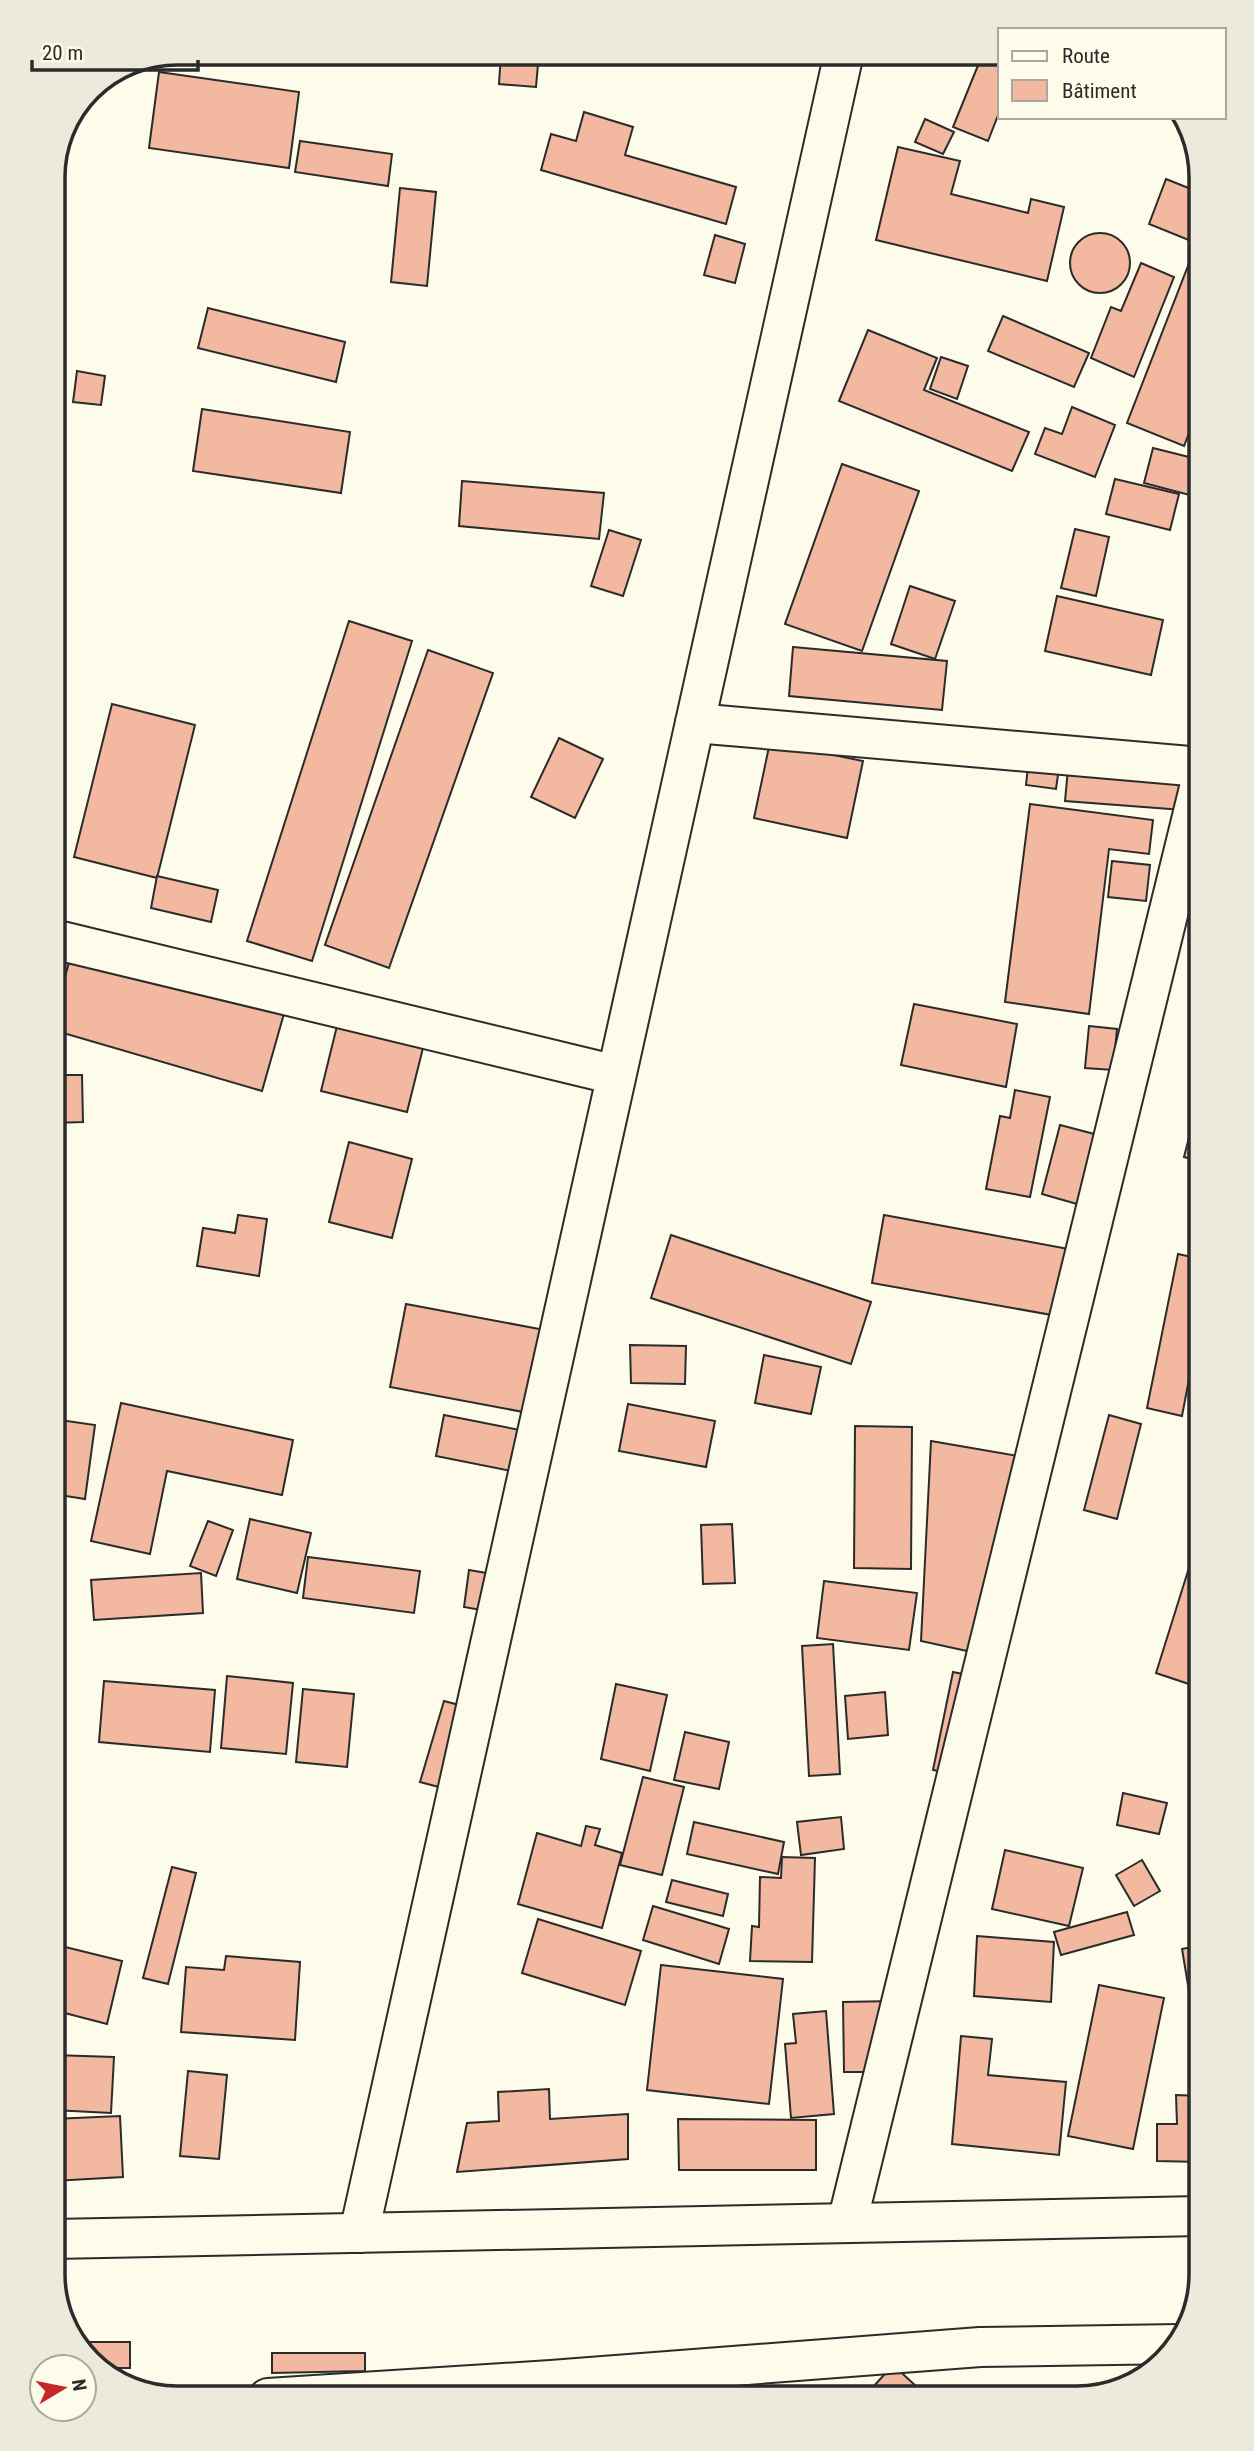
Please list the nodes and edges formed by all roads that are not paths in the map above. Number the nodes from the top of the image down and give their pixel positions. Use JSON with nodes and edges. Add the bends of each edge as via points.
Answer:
{"nodes":[{"id":1,"x":841,"y":65,"type":"edge"},
{"id":2,"x":695,"y":723,"type":"junction"},
{"id":3,"x":1189,"y":766,"type":"edge"},
{"id":4,"x":1189,"y":833,"type":"edge"},
{"id":5,"x":65,"y":942,"type":"edge"},
{"id":6,"x":616,"y":1075,"type":"junction"},
{"id":7,"x":1189,"y":2216,"type":"edge"},
{"id":8,"x":847,"y":2223,"type":"junction"},
{"id":9,"x":359,"y":2233,"type":"junction"},
{"id":10,"x":65,"y":2239,"type":"edge"},
{"id":11,"x":1164,"y":2344,"type":"edge"},
{"id":12,"x":457,"y":2386,"type":"edge"}],
"edges":[{"from":1,"to":2,"type":"street"},
{"from":2,"to":3,"type":"street"},
{"from":2,"to":6,"type":"street"},
{"from":4,"to":8,"type":"street"},
{"from":5,"to":6,"type":"street"},
{"from":6,"to":9,"type":"street"},
{"from":7,"to":8,"type":"street"},
{"from":8,"to":9,"type":"street"},
{"from":9,"to":10,"type":"street"},
{"from":11,"to":12,"type":"street","via":[[980,2347]]}]}
